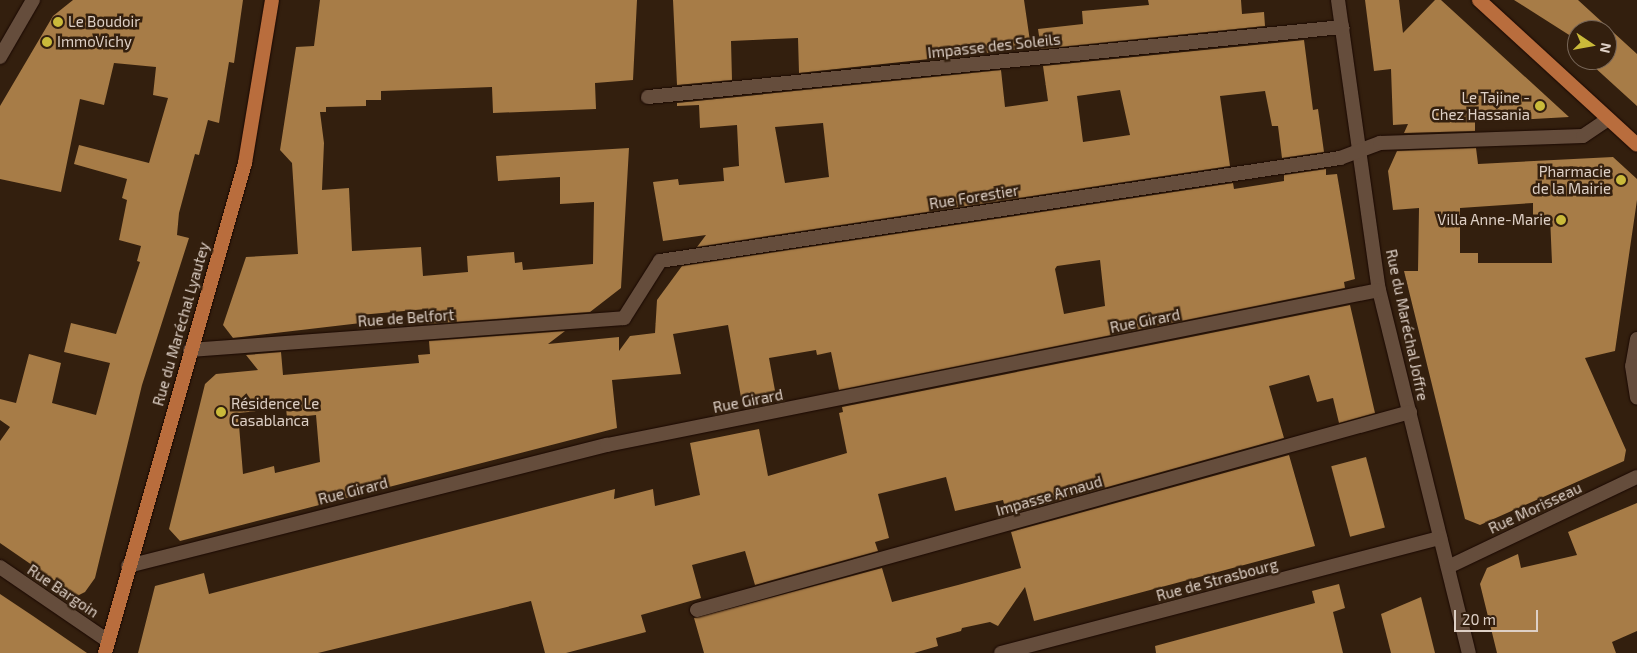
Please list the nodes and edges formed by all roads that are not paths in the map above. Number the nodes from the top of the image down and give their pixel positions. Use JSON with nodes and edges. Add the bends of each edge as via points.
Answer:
{"nodes":[{"id":1,"x":33,"y":0,"type":"edge"},
{"id":2,"x":272,"y":0,"type":"edge"},
{"id":3,"x":1338,"y":0,"type":"edge"},
{"id":4,"x":1479,"y":0,"type":"edge"},
{"id":5,"x":1342,"y":27,"type":"junction"},
{"id":6,"x":0,"y":57,"type":"edge"},
{"id":7,"x":648,"y":97,"type":"dead end"},
{"id":8,"x":1608,"y":119,"type":"junction"},
{"id":9,"x":1637,"y":145,"type":"edge"},
{"id":10,"x":1360,"y":152,"type":"junction"},
{"id":11,"x":1379,"y":290,"type":"junction"},
{"id":12,"x":624,"y":318,"type":"joint"},
{"id":13,"x":1637,"y":339,"type":"edge"},
{"id":14,"x":190,"y":350,"type":"junction"},
{"id":15,"x":1637,"y":398,"type":"edge"},
{"id":16,"x":1410,"y":412,"type":"junction"},
{"id":17,"x":1637,"y":477,"type":"edge"},
{"id":18,"x":1440,"y":538,"type":"junction"},
{"id":19,"x":128,"y":566,"type":"junction"},
{"id":20,"x":1448,"y":567,"type":"junction"},
{"id":21,"x":0,"y":568,"type":"edge"},
{"id":22,"x":696,"y":610,"type":"dead end"},
{"id":23,"x":106,"y":647,"type":"edge"},
{"id":24,"x":1001,"y":653,"type":"edge"},
{"id":25,"x":1469,"y":653,"type":"edge"}],
"edges":[{"from":1,"to":6,"type":"street"},
{"from":2,"to":14,"type":"main road","name":"Rue du Maréchal Lyautey","via":[[245,163]]},
{"from":3,"to":5,"type":"street","name":"Rue du Maréchal Joffre"},
{"from":4,"to":8,"type":"main road"},
{"from":5,"to":7,"type":"street","name":"Impasse des Soleils"},
{"from":5,"to":10,"type":"street","name":"Rue du Maréchal Joffre"},
{"from":8,"to":9,"type":"main road"},
{"from":8,"to":10,"type":"street","name":"Rue Forestier","via":[[1583,136],[1380,143]]},
{"from":10,"to":11,"type":"street","name":"Rue du Maréchal Joffre"},
{"from":10,"to":12,"type":"street","name":"Rue Forestier","via":[[1340,158],[660,261]]},
{"from":11,"to":16,"type":"street","name":"Rue du Maréchal Joffre"},
{"from":11,"to":19,"type":"street","name":"Rue Girard","via":[[607,445]]},
{"from":12,"to":14,"type":"street","name":"Rue de Belfort"},
{"from":13,"to":15,"type":"street","via":[[1632,366]]},
{"from":14,"to":19,"type":"main road","name":"Rue du Maréchal Lyautey"},
{"from":16,"to":18,"type":"street","name":"Rue du Maréchal Joffre"},
{"from":16,"to":22,"type":"street","name":"Impasse Arnaud"},
{"from":17,"to":20,"type":"street","name":"Rue Morisseau"},
{"from":18,"to":20,"type":"street","name":"Rue du Maréchal Joffre"},
{"from":18,"to":24,"type":"street","name":"Rue de Strasbourg"},
{"from":19,"to":23,"type":"main road","name":"Rue du Maréchal Lyautey"},
{"from":20,"to":25,"type":"street","name":"Rue du Maréchal Joffre"},
{"from":21,"to":23,"type":"street","name":"Rue Bargoin"}]}
